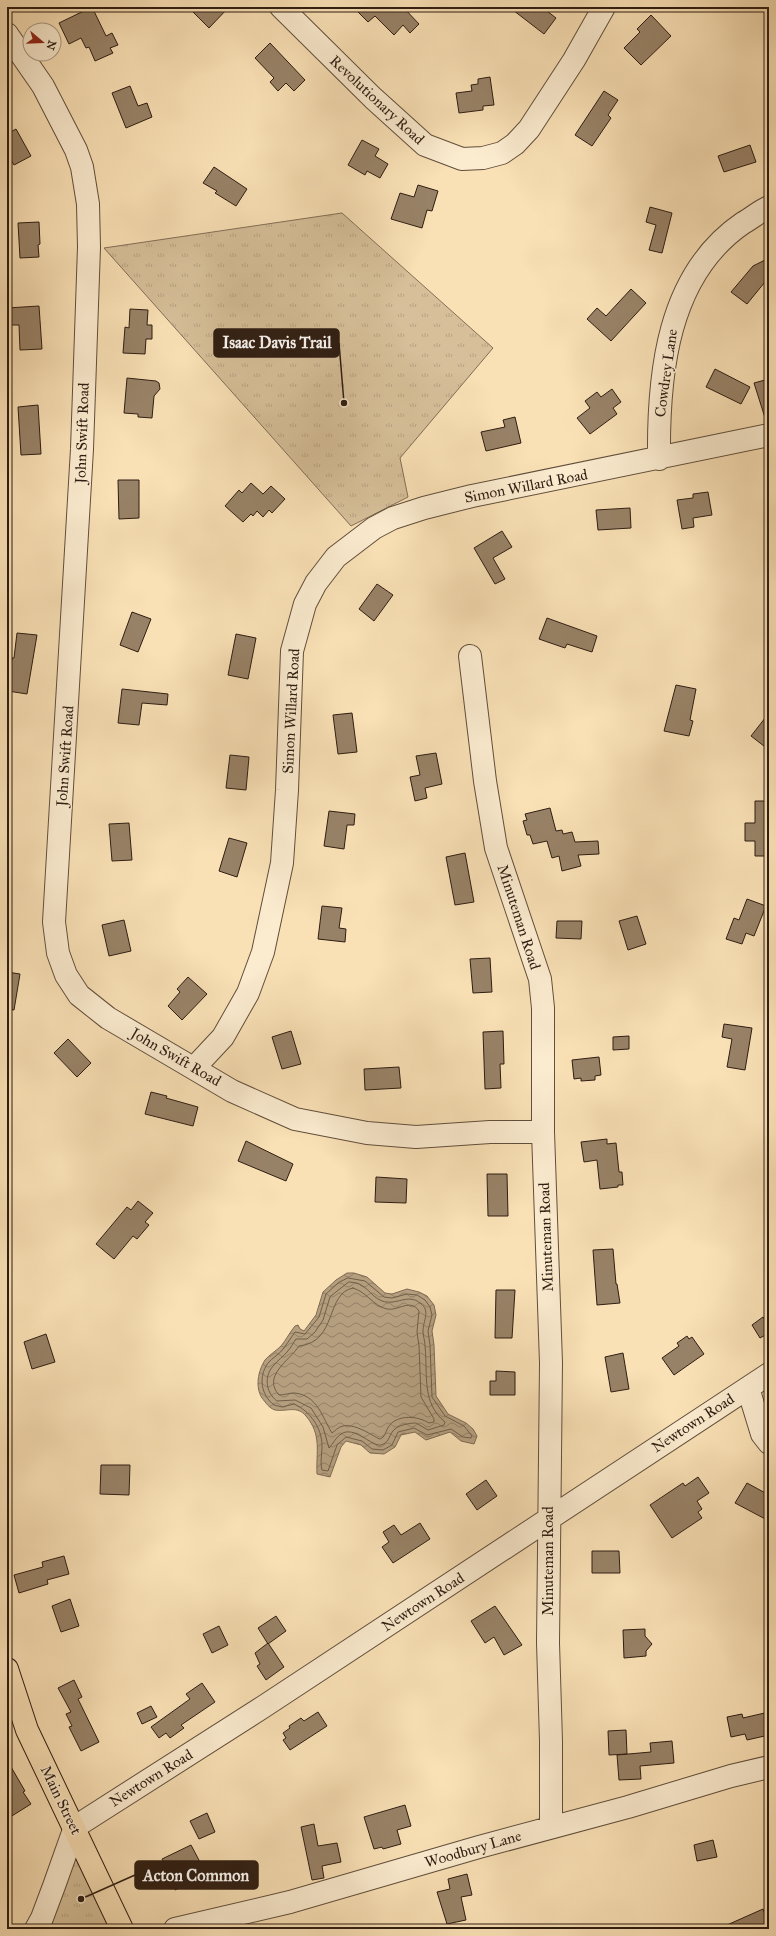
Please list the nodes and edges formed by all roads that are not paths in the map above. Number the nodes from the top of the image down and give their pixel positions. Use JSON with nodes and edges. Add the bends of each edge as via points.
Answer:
{"nodes":[{"id":1,"x":281,"y":7,"type":"edge"},
{"id":2,"x":604,"y":7,"type":"edge"},
{"id":3,"x":7,"y":34,"type":"edge"},
{"id":4,"x":769,"y":207,"type":"edge"},
{"id":5,"x":769,"y":435,"type":"edge"},
{"id":6,"x":659,"y":459,"type":"junction"},
{"id":7,"x":470,"y":656,"type":"dead end"},
{"id":8,"x":194,"y":1068,"type":"junction"},
{"id":9,"x":543,"y":1132,"type":"junction"},
{"id":10,"x":769,"y":1374,"type":"edge"},
{"id":11,"x":748,"y":1388,"type":"junction"},
{"id":12,"x":769,"y":1443,"type":"edge"},
{"id":13,"x":548,"y":1518,"type":"junction"},
{"id":14,"x":7,"y":1668,"type":"edge"},
{"id":15,"x":769,"y":1767,"type":"edge"},
{"id":16,"x":75,"y":1827,"type":"junction"},
{"id":17,"x":552,"y":1827,"type":"junction"},
{"id":18,"x":36,"y":1929,"type":"edge"},
{"id":19,"x":122,"y":1929,"type":"edge"},
{"id":20,"x":175,"y":1929,"type":"edge"}],
"edges":[{"from":1,"to":2,"type":"street","name":"Revolutionary Road","via":[[373,98],[425,145],[462,159],[483,158],[502,153],[515,144],[529,129],[574,60]]},
{"from":3,"to":8,"type":"street","name":"John Swift Road","via":[[43,86],[76,150],[88,204],[88,313],[82,449],[54,922],[58,953],[66,975],[79,995],[108,1018]]},
{"from":4,"to":6,"type":"street","name":"Cowdrey Lane","via":[[738,227],[721,242],[702,264],[674,317],[667,343],[661,388]]},
{"from":5,"to":6,"type":"street","name":"Simon Willard Road"},
{"from":6,"to":8,"type":"street","name":"Simon Willard Road","via":[[424,508],[393,518],[374,528],[332,562],[316,583],[305,604],[292,651],[282,863],[263,952],[248,993],[223,1037]]},
{"from":7,"to":9,"type":"street","name":"Minuteman Road","via":[[496,848],[540,979],[543,1008]]},
{"from":8,"to":9,"type":"street","name":"John Swift Road","via":[[232,1091],[295,1119],[367,1133],[416,1137],[490,1132]]},
{"from":9,"to":13,"type":"street","name":"Minuteman Road","via":[[551,1363]]},
{"from":10,"to":11,"type":"street","name":"Newtown Road"},
{"from":11,"to":12,"type":"street","via":[[762,1434]]},
{"from":11,"to":13,"type":"street","name":"Newtown Road"},
{"from":13,"to":16,"type":"street","name":"Newtown Road","via":[[263,1707]]},
{"from":13,"to":17,"type":"street","name":"Minuteman Road"},
{"from":14,"to":16,"type":"main road","name":"Main Street","via":[[27,1730]]},
{"from":15,"to":17,"type":"street","name":"Woodbury Lane"},
{"from":16,"to":18,"type":"street"},
{"from":16,"to":19,"type":"main road","name":"Main Street"},
{"from":17,"to":20,"type":"street","name":"Woodbury Lane","via":[[290,1902]]}]}
